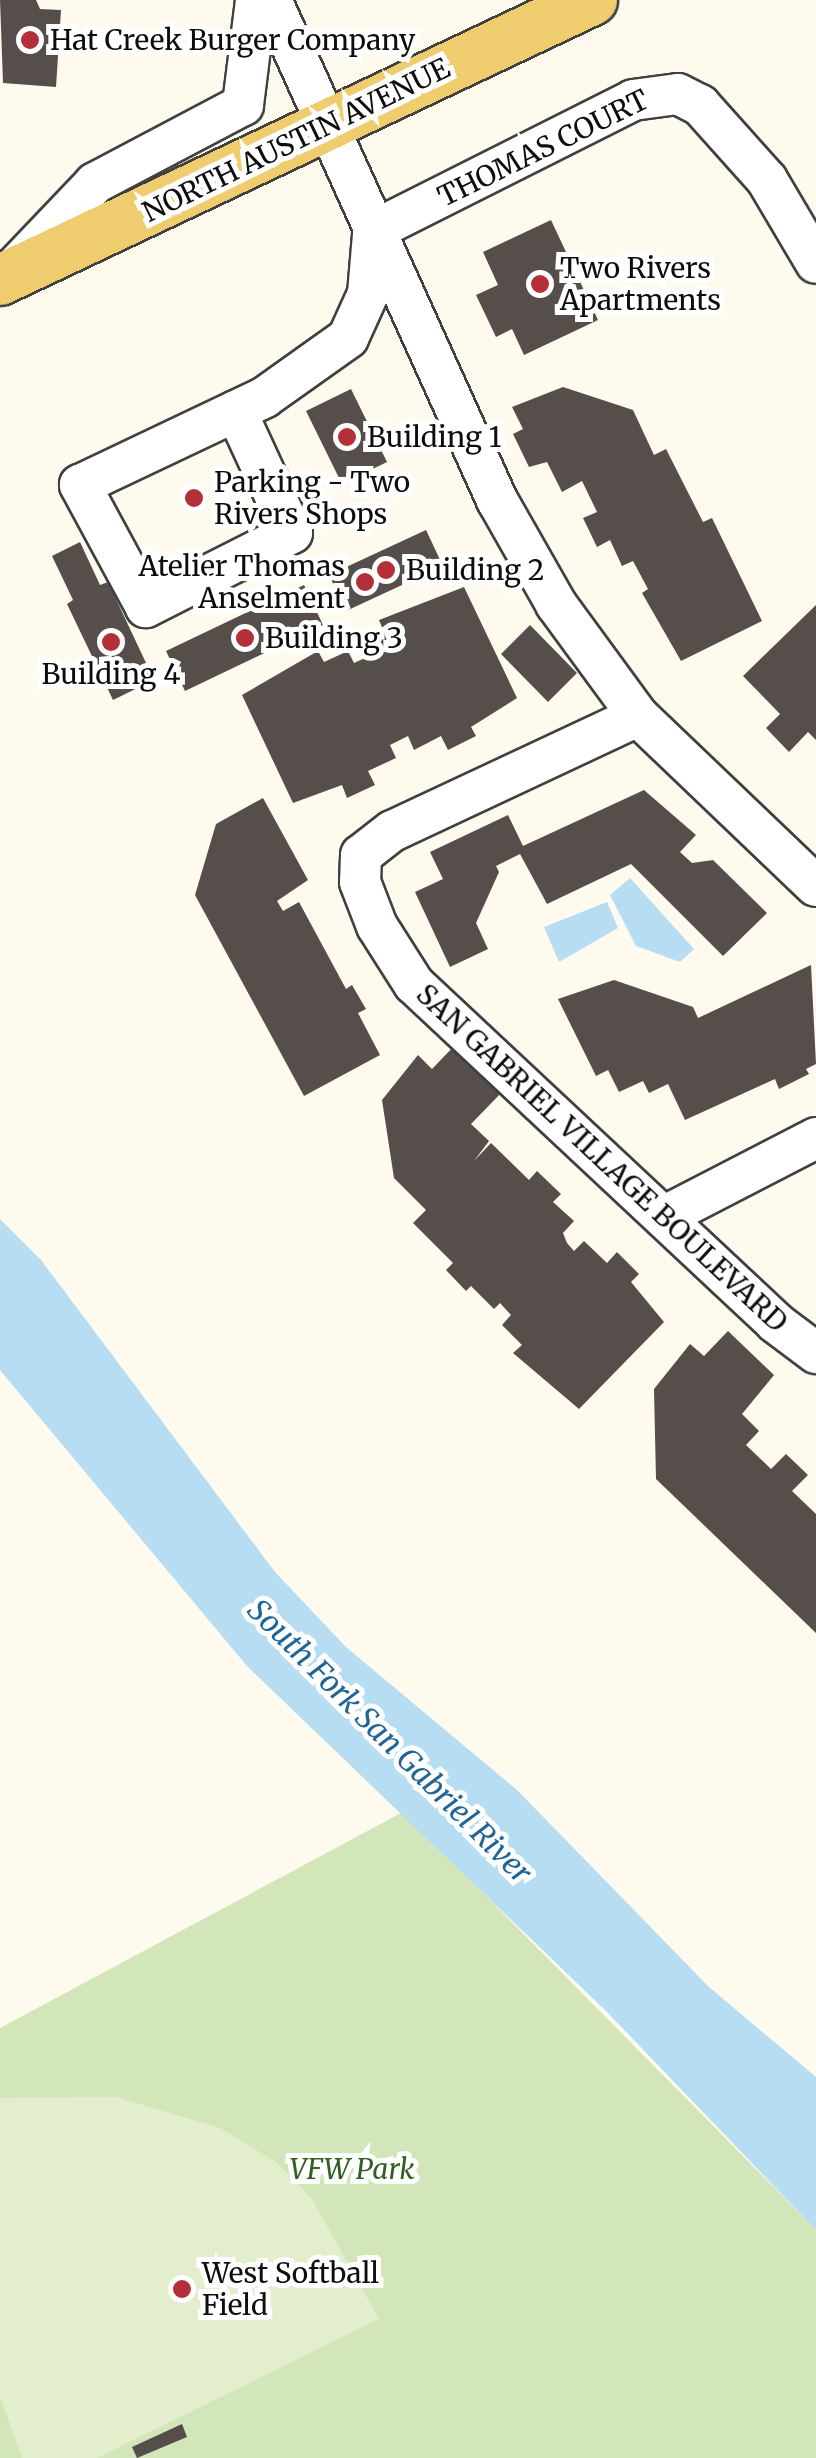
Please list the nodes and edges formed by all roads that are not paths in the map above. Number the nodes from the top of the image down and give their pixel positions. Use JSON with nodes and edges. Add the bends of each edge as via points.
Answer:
{"nodes":[{"id":1,"x":256,"y":0,"type":"edge"},
{"id":2,"x":271,"y":0,"type":"edge"},
{"id":3,"x":592,"y":0,"type":"edge"},
{"id":4,"x":330,"y":125,"type":"junction"},
{"id":5,"x":373,"y":231,"type":"junction"},
{"id":6,"x":816,"y":263,"type":"edge"},
{"id":7,"x":2,"y":279,"type":"edge"},
{"id":8,"x":236,"y":411,"type":"junction"},
{"id":9,"x":638,"y":716,"type":"junction"},
{"id":10,"x":816,"y":886,"type":"edge"},
{"id":11,"x":816,"y":1138,"type":"edge"},
{"id":12,"x":666,"y":1216,"type":"junction"},
{"id":13,"x":816,"y":1352,"type":"edge"}],
"edges":[{"from":1,"to":7,"type":"street","via":[[242,105],[95,183]]},
{"from":2,"to":4,"type":"street"},
{"from":3,"to":4,"type":"main road","name":"NORTH AUSTIN AVENUE"},
{"from":4,"to":5,"type":"street"},
{"from":4,"to":7,"type":"main road","name":"NORTH AUSTIN AVENUE"},
{"from":5,"to":6,"type":"street","name":"THOMAS COURT","via":[[633,100],[678,94],[700,105],[767,180]]},
{"from":5,"to":8,"type":"street","via":[[368,294],[348,338]]},
{"from":5,"to":9,"type":"street","via":[[497,500],[556,604]]},
{"from":8,"to":8,"type":"street","via":[[80,485],[146,607],[292,533]]},
{"from":9,"to":10,"type":"street"},
{"from":9,"to":12,"type":"street","name":"SAN GABRIEL VILLAGE BOULEVARD","via":[[392,831],[360,855],[360,882],[377,926],[414,984]]},
{"from":11,"to":12,"type":"street"},
{"from":12,"to":13,"type":"street","name":"SAN GABRIEL VILLAGE BOULEVARD","via":[[776,1323]]}]}
